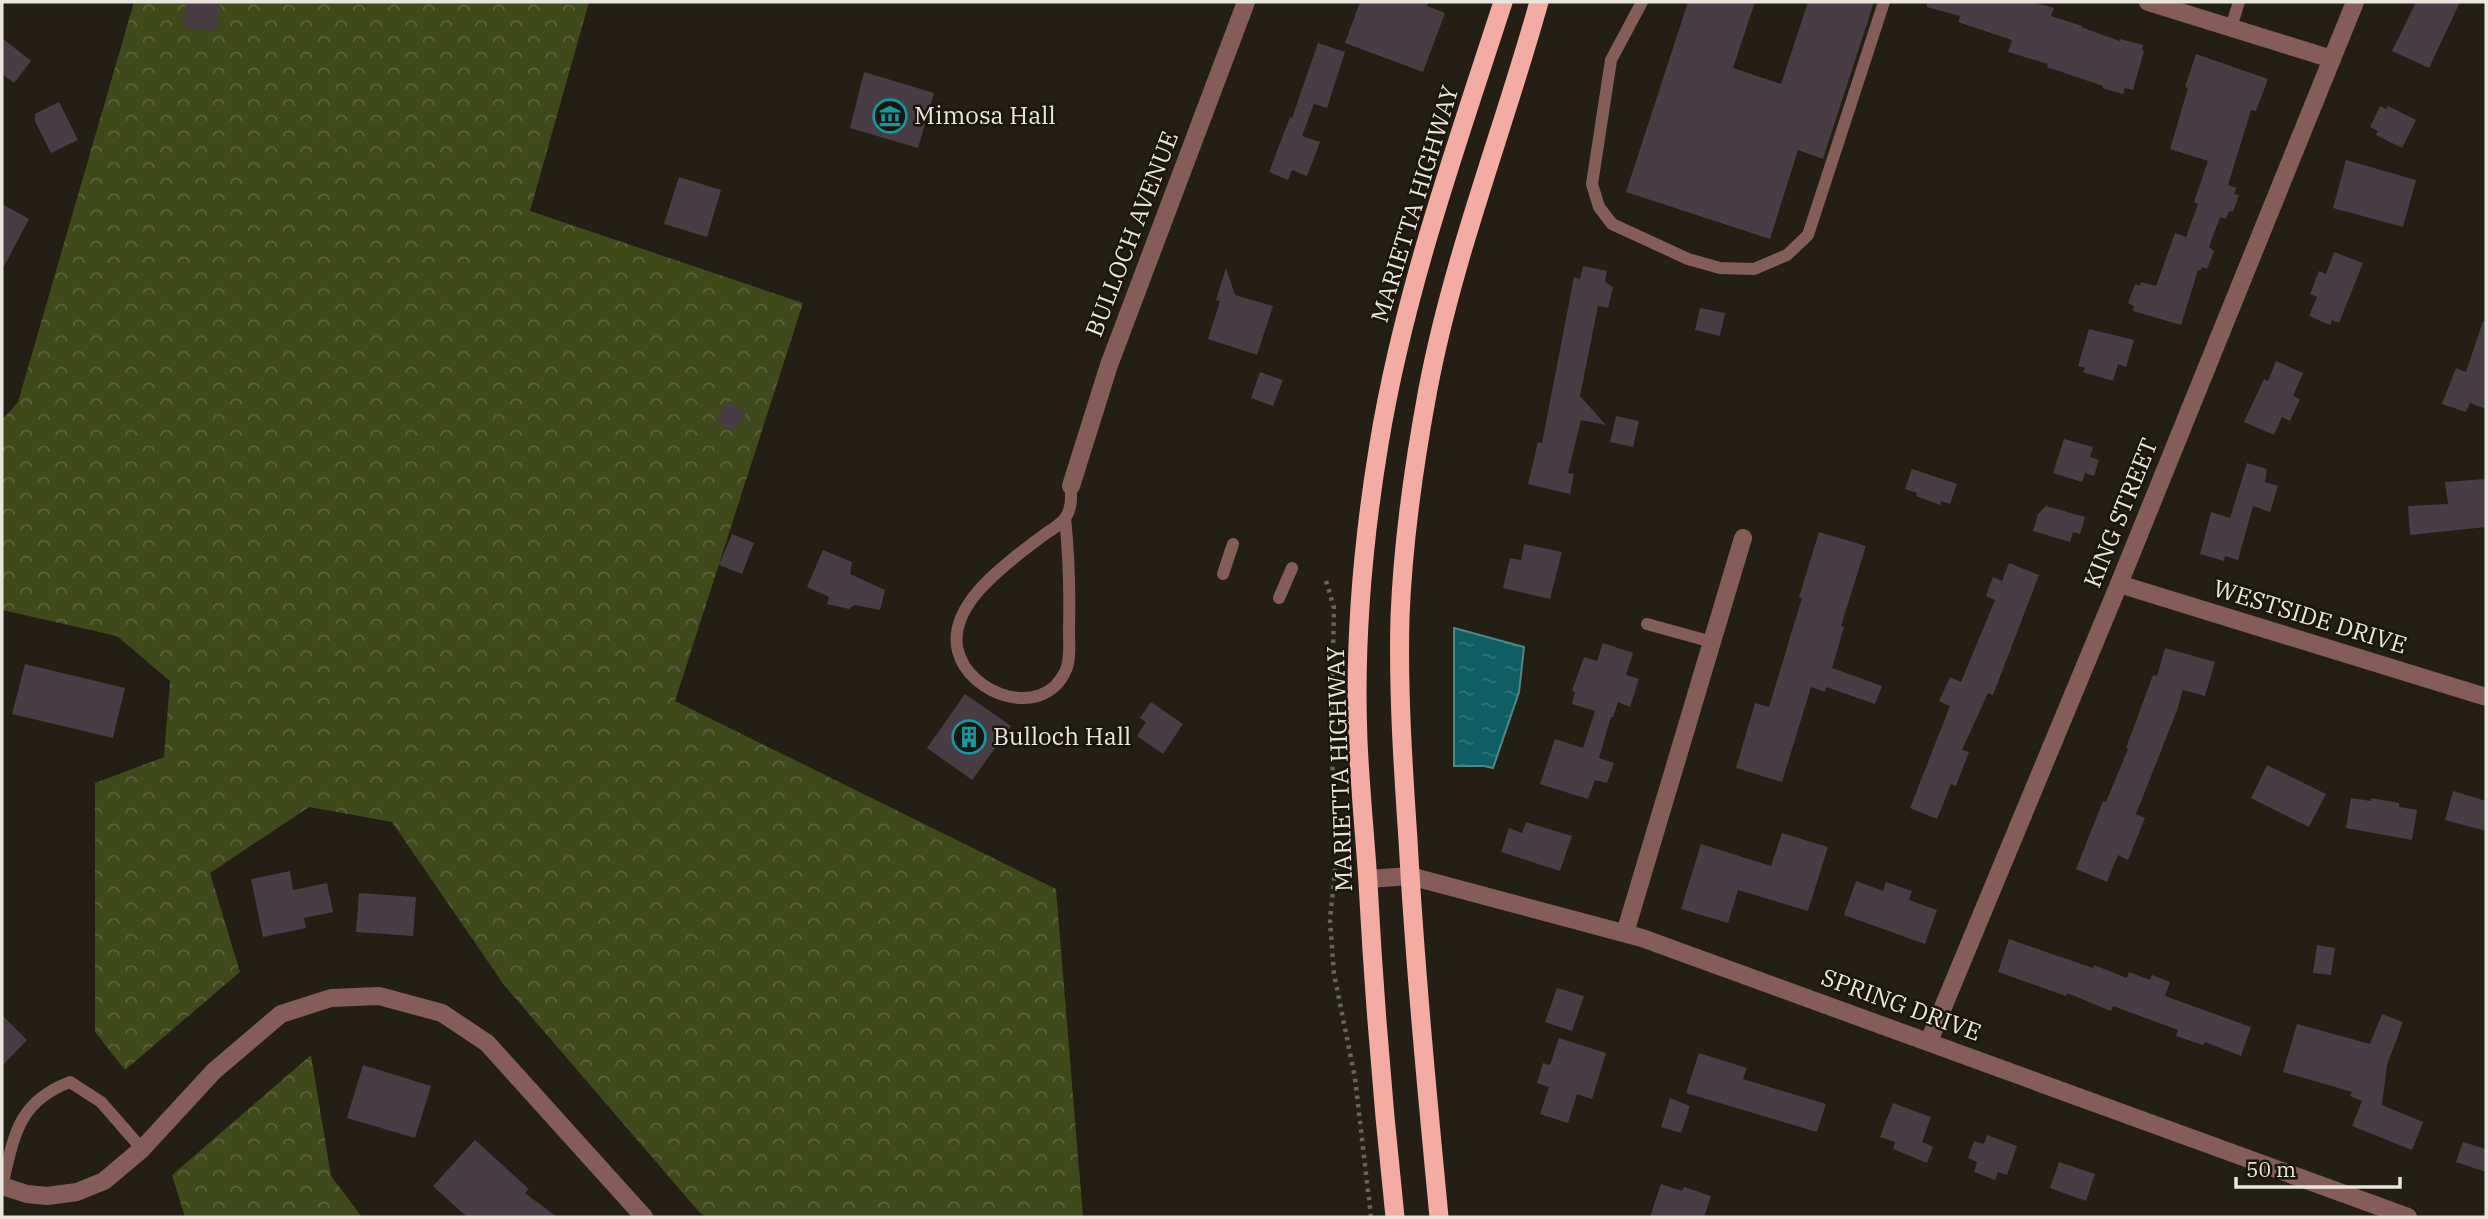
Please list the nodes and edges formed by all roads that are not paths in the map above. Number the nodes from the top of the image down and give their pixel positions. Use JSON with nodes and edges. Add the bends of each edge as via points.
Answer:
{"nodes":[{"id":1,"x":1246,"y":2,"type":"edge"},
{"id":2,"x":1503,"y":2,"type":"edge"},
{"id":3,"x":1539,"y":2,"type":"edge"},
{"id":4,"x":1642,"y":2,"type":"edge"},
{"id":5,"x":1884,"y":2,"type":"edge"},
{"id":6,"x":2148,"y":2,"type":"edge"},
{"id":7,"x":2239,"y":2,"type":"edge"},
{"id":8,"x":2355,"y":2,"type":"edge"},
{"id":9,"x":2231,"y":27,"type":"junction"},
{"id":10,"x":2332,"y":59,"type":"junction"},
{"id":11,"x":1071,"y":486,"type":"joint"},
{"id":12,"x":1065,"y":519,"type":"junction"},
{"id":13,"x":1743,"y":538,"type":"dead end"},
{"id":14,"x":1233,"y":544,"type":"dead end"},
{"id":15,"x":1292,"y":568,"type":"dead end"},
{"id":16,"x":1223,"y":574,"type":"dead end"},
{"id":17,"x":2119,"y":584,"type":"junction"},
{"id":18,"x":1279,"y":597,"type":"dead end"},
{"id":19,"x":1647,"y":624,"type":"dead end"},
{"id":20,"x":1712,"y":642,"type":"junction"},
{"id":21,"x":2486,"y":697,"type":"edge"},
{"id":22,"x":1410,"y":876,"type":"junction"},
{"id":23,"x":1368,"y":879,"type":"junction"},
{"id":24,"x":1625,"y":933,"type":"junction"},
{"id":25,"x":1929,"y":1041,"type":"junction"},
{"id":26,"x":142,"y":1149,"type":"junction"},
{"id":27,"x":2,"y":1186,"type":"edge"},
{"id":28,"x":644,"y":1217,"type":"edge"},
{"id":29,"x":1395,"y":1217,"type":"edge"},
{"id":30,"x":1439,"y":1217,"type":"edge"},
{"id":31,"x":2408,"y":1217,"type":"edge"}],
"edges":[{"from":1,"to":11,"type":"street","name":"BULLOCH AVENUE","via":[[1109,365]]},
{"from":2,"to":23,"type":"highway","name":"MARIETTA HIGHWAY","via":[[1417,270],[1378,444],[1366,536],[1358,671]]},
{"from":3,"to":22,"type":"highway","via":[[1455,275],[1419,442],[1401,614]]},
{"from":4,"to":5,"type":"lane","via":[[1611,60],[1592,184],[1599,206],[1612,224],[1688,259],[1720,268],[1754,270],[1787,256],[1808,235]]},
{"from":6,"to":9,"type":"street"},
{"from":7,"to":9,"type":"lane"},
{"from":8,"to":10,"type":"street","name":"KING STREET"},
{"from":9,"to":10,"type":"street"},
{"from":10,"to":17,"type":"street","name":"KING STREET"},
{"from":11,"to":12,"type":"lane","via":[[1072,502]]},
{"from":12,"to":12,"type":"lane","via":[[1001,568],[970,599],[963,615],[957,651],[971,676],[991,691],[1013,698],[1034,697],[1053,687],[1066,671],[1070,561]]},
{"from":13,"to":20,"type":"street"},
{"from":14,"to":16,"type":"lane"},
{"from":15,"to":18,"type":"lane"},
{"from":17,"to":21,"type":"street","name":"WESTSIDE DRIVE"},
{"from":17,"to":25,"type":"street","name":"KING STREET"},
{"from":19,"to":20,"type":"lane"},
{"from":20,"to":24,"type":"street"},
{"from":22,"to":23,"type":"street","name":"SPRING DRIVE"},
{"from":22,"to":24,"type":"street","name":"SPRING DRIVE"},
{"from":22,"to":30,"type":"highway"},
{"from":23,"to":29,"type":"highway","name":"MARIETTA HIGHWAY"},
{"from":24,"to":25,"type":"street","name":"SPRING DRIVE"},
{"from":25,"to":31,"type":"street","name":"SPRING DRIVE"},
{"from":26,"to":27,"type":"street","via":[[104,1181],[77,1192],[47,1196]]},
{"from":26,"to":27,"type":"lane","via":[[101,1102],[70,1082],[56,1087],[26,1114],[17,1128]]},
{"from":26,"to":28,"type":"street","via":[[214,1071],[281,1014],[331,998],[379,996],[442,1013],[487,1043]]}]}
